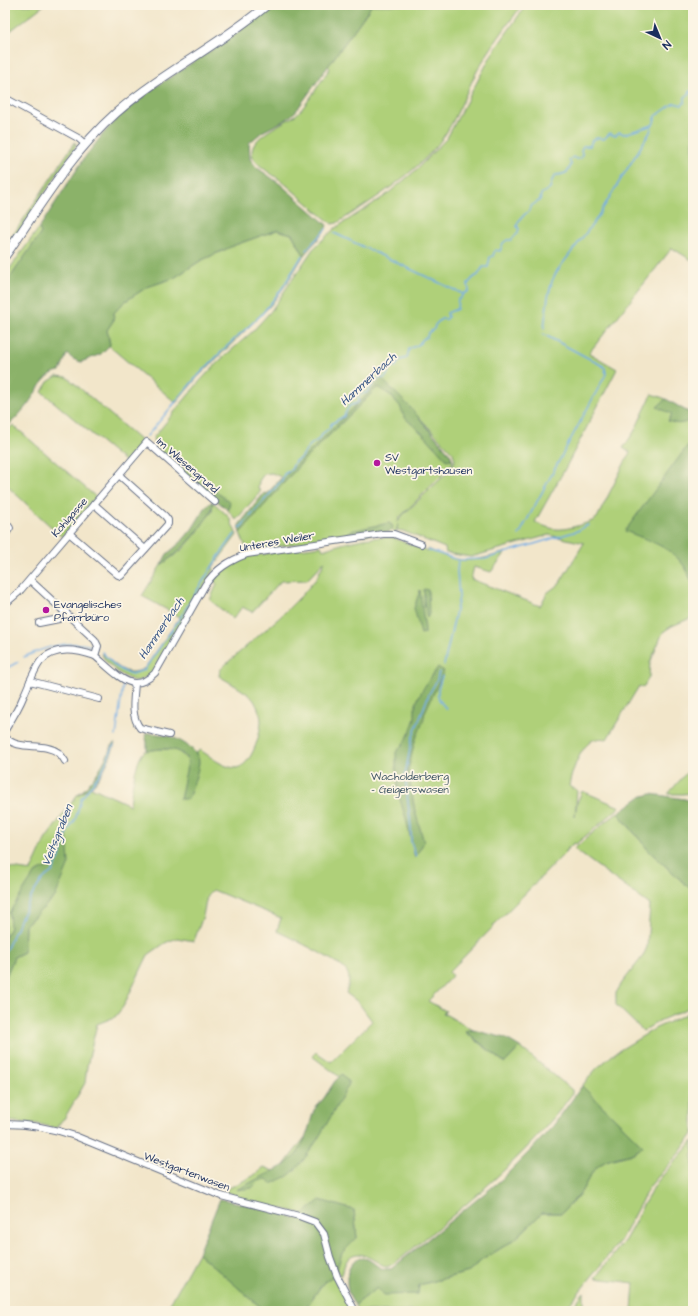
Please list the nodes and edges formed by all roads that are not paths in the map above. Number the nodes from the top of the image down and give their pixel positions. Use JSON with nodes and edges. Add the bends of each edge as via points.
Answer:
{"nodes":[{"id":1,"x":267,"y":5,"type":"edge"},
{"id":2,"x":5,"y":98,"type":"edge"},
{"id":3,"x":85,"y":144,"type":"junction"},
{"id":4,"x":5,"y":256,"type":"edge"},
{"id":5,"x":147,"y":442,"type":"joint"},
{"id":6,"x":119,"y":475,"type":"junction"},
{"id":7,"x":215,"y":502,"type":"dead end"},
{"id":8,"x":94,"y":504,"type":"junction"},
{"id":9,"x":5,"y":521,"type":"edge"},
{"id":10,"x":70,"y":533,"type":"junction"},
{"id":11,"x":5,"y":535,"type":"edge"},
{"id":12,"x":421,"y":544,"type":"dead end"},
{"id":13,"x":146,"y":549,"type":"junction"},
{"id":14,"x":30,"y":580,"type":"junction"},
{"id":15,"x":5,"y":604,"type":"edge"},
{"id":16,"x":66,"y":612,"type":"junction"},
{"id":17,"x":39,"y":623,"type":"dead end"},
{"id":18,"x":95,"y":656,"type":"junction"},
{"id":19,"x":30,"y":681,"type":"junction"},
{"id":20,"x":135,"y":683,"type":"junction"},
{"id":21,"x":99,"y":699,"type":"dead end"},
{"id":22,"x":5,"y":730,"type":"edge"},
{"id":23,"x":169,"y":735,"type":"dead end"},
{"id":24,"x":5,"y":736,"type":"edge"},
{"id":25,"x":65,"y":760,"type":"dead end"},
{"id":26,"x":5,"y":1124,"type":"edge"},
{"id":27,"x":355,"y":1311,"type":"edge"}],
"edges":[{"from":1,"to":3,"type":"main road","via":[[231,33],[169,72],[140,94]]},
{"from":2,"to":3,"type":"street"},
{"from":3,"to":4,"type":"main road"},
{"from":5,"to":6,"type":"street","name":"Kohlgasse"},
{"from":5,"to":7,"type":"street","name":"Im Wiesengrund"},
{"from":6,"to":8,"type":"street","name":"Kohlgasse"},
{"from":6,"to":13,"type":"street","via":[[168,520],[168,524]]},
{"from":8,"to":10,"type":"street","name":"Kohlgasse"},
{"from":8,"to":13,"type":"street"},
{"from":9,"to":11,"type":"street","via":[[10,528]]},
{"from":10,"to":13,"type":"street","via":[[121,576]]},
{"from":10,"to":14,"type":"street","name":"Kohlgasse"},
{"from":12,"to":20,"type":"street","name":"Unteres Weiler","via":[[394,534],[382,534],[247,554],[234,559],[213,574],[205,584],[155,673],[148,679]]},
{"from":14,"to":15,"type":"street","name":"Kohlgasse"},
{"from":14,"to":16,"type":"street"},
{"from":16,"to":17,"type":"street","via":[[59,619]]},
{"from":16,"to":18,"type":"street","via":[[95,640],[98,646]]},
{"from":18,"to":19,"type":"street","via":[[72,650],[50,654],[41,661]]},
{"from":18,"to":20,"type":"street","via":[[118,675]]},
{"from":19,"to":21,"type":"street"},
{"from":19,"to":22,"type":"street","via":[[18,709]]},
{"from":20,"to":23,"type":"street","via":[[135,722],[140,728]]},
{"from":24,"to":25,"type":"street","via":[[9,741],[22,746],[51,749]]},
{"from":26,"to":27,"type":"street","name":"Westgartenwasen","via":[[57,1130],[221,1196],[315,1222],[324,1234],[337,1276]]}]}
